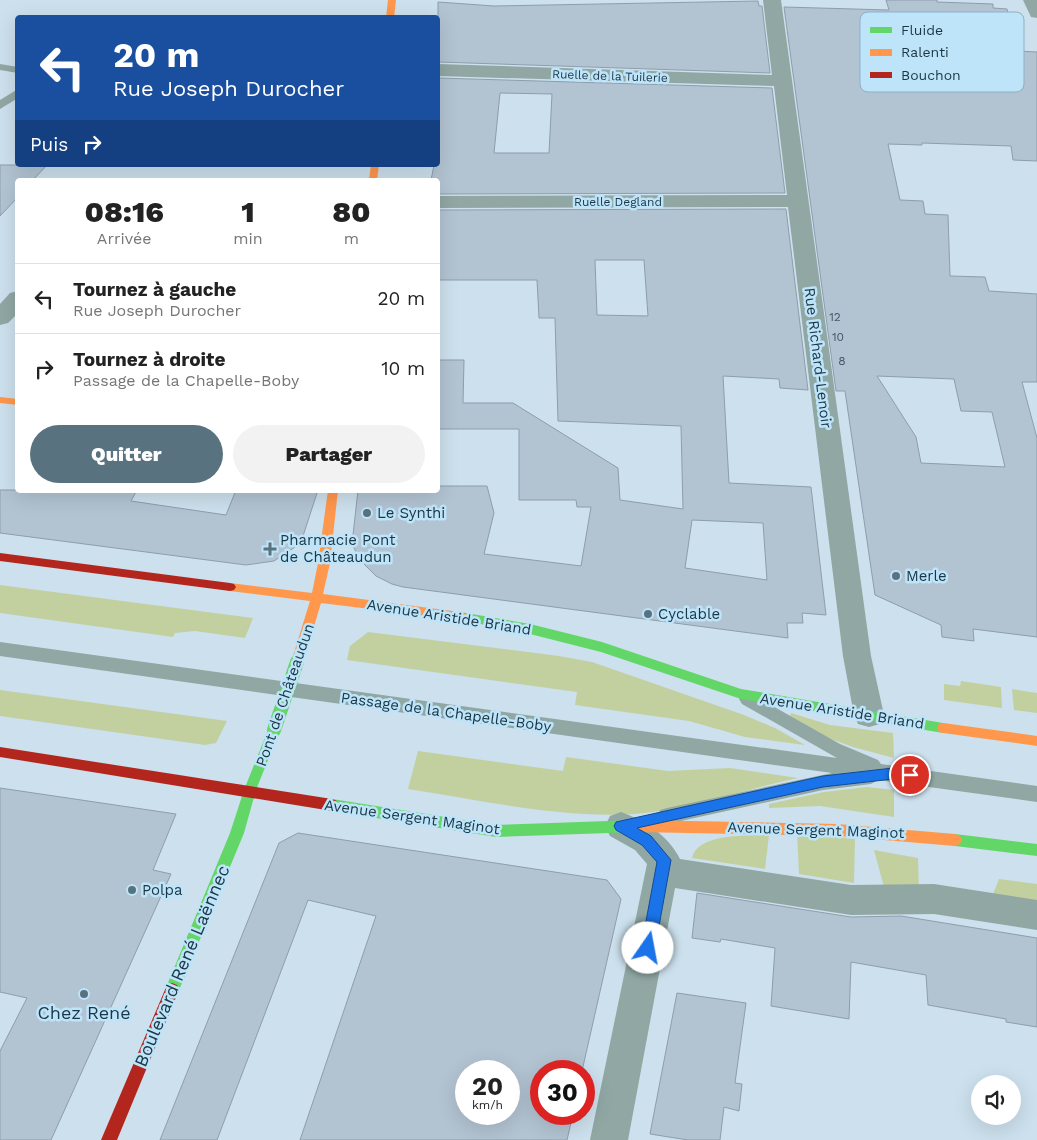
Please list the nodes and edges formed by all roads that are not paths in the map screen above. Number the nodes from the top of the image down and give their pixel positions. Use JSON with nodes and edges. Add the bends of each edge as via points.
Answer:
{"nodes":[{"id":1,"x":392,"y":0,"type":"edge"},
{"id":2,"x":772,"y":0,"type":"edge"},
{"id":3,"x":1032,"y":0,"type":"edge"},
{"id":4,"x":1037,"y":13,"type":"edge"},
{"id":5,"x":390,"y":15,"type":"edge"},
{"id":6,"x":0,"y":67,"type":"edge"},
{"id":7,"x":15,"y":70,"type":"edge"},
{"id":8,"x":440,"y":70,"type":"edge"},
{"id":9,"x":782,"y":81,"type":"junction"},
{"id":10,"x":15,"y":94,"type":"edge"},
{"id":11,"x":0,"y":106,"type":"edge"},
{"id":12,"x":440,"y":202,"type":"edge"},
{"id":13,"x":798,"y":202,"type":"junction"},
{"id":14,"x":15,"y":301,"type":"edge"},
{"id":15,"x":0,"y":318,"type":"edge"},
{"id":16,"x":0,"y":400,"type":"edge"},
{"id":17,"x":15,"y":402,"type":"edge"},
{"id":18,"x":333,"y":493,"type":"edge"},
{"id":19,"x":0,"y":557,"type":"edge"},
{"id":20,"x":318,"y":598,"type":"junction"},
{"id":21,"x":0,"y":649,"type":"edge"},
{"id":22,"x":741,"y":694,"type":"junction"},
{"id":23,"x":869,"y":715,"type":"junction"},
{"id":24,"x":1037,"y":741,"type":"edge"},
{"id":25,"x":0,"y":752,"type":"edge"},
{"id":26,"x":893,"y":773,"type":"junction"},
{"id":27,"x":250,"y":790,"type":"junction"},
{"id":28,"x":1037,"y":794,"type":"edge"},
{"id":29,"x":621,"y":826,"type":"junction"},
{"id":30,"x":1037,"y":850,"type":"edge"},
{"id":31,"x":664,"y":871,"type":"junction"},
{"id":32,"x":1037,"y":915,"type":"edge"},
{"id":33,"x":109,"y":1140,"type":"edge"},
{"id":34,"x":609,"y":1140,"type":"edge"}],
"edges":[{"from":1,"to":5,"type":"main road"},
{"from":2,"to":9,"type":"street","name":"Rue Richard-Lenoir"},
{"from":3,"to":4,"type":"street"},
{"from":6,"to":7,"type":"lane"},
{"from":8,"to":9,"type":"street","name":"Ruelle de la Tuilerie"},
{"from":9,"to":13,"type":"street","name":"Rue Richard-Lenoir"},
{"from":10,"to":11,"type":"lane"},
{"from":12,"to":13,"type":"street","name":"Ruelle Degland"},
{"from":13,"to":23,"type":"street","name":"Rue Richard-Lenoir","via":[[857,656]]},
{"from":14,"to":15,"type":"street"},
{"from":16,"to":17,"type":"main road"},
{"from":18,"to":20,"type":"main road","name":"Pont de Châteaudun"},
{"from":19,"to":20,"type":"main road","name":"Avenue Aristide Briand"},
{"from":20,"to":22,"type":"main road","name":"Avenue Aristide Briand","via":[[475,618],[530,629],[602,647]]},
{"from":20,"to":27,"type":"main road","name":"Pont de Châteaudun","bridge":true,"via":[[274,730]]},
{"from":21,"to":26,"type":"lane","name":"Passage de la Chapelle-Boby"},
{"from":22,"to":23,"type":"main road","name":"Avenue Aristide Briand"},
{"from":22,"to":26,"type":"lane","name":"Passage de la Chapelle-Boby","via":[[834,749]]},
{"from":23,"to":24,"type":"main road","name":"Avenue Aristide Briand"},
{"from":25,"to":27,"type":"main road","name":"Avenue Sergent Maginot"},
{"from":26,"to":28,"type":"lane","name":"Passage de la Chapelle-Boby"},
{"from":26,"to":29,"type":"lane","name":"Passage de la Chapelle-Boby","via":[[823,782]]},
{"from":27,"to":29,"type":"main road","name":"Avenue Sergent Maginot","via":[[496,831]]},
{"from":27,"to":33,"type":"main road","name":"Boulevard René Laënnec","via":[[223,869]]},
{"from":29,"to":30,"type":"main road","name":"Avenue Sergent Maginot","via":[[827,828],[924,835]]},
{"from":29,"to":31,"type":"street","via":[[646,840],[664,860]]},
{"from":31,"to":32,"type":"street","via":[[851,900],[934,899]]},
{"from":31,"to":34,"type":"street"}]}
